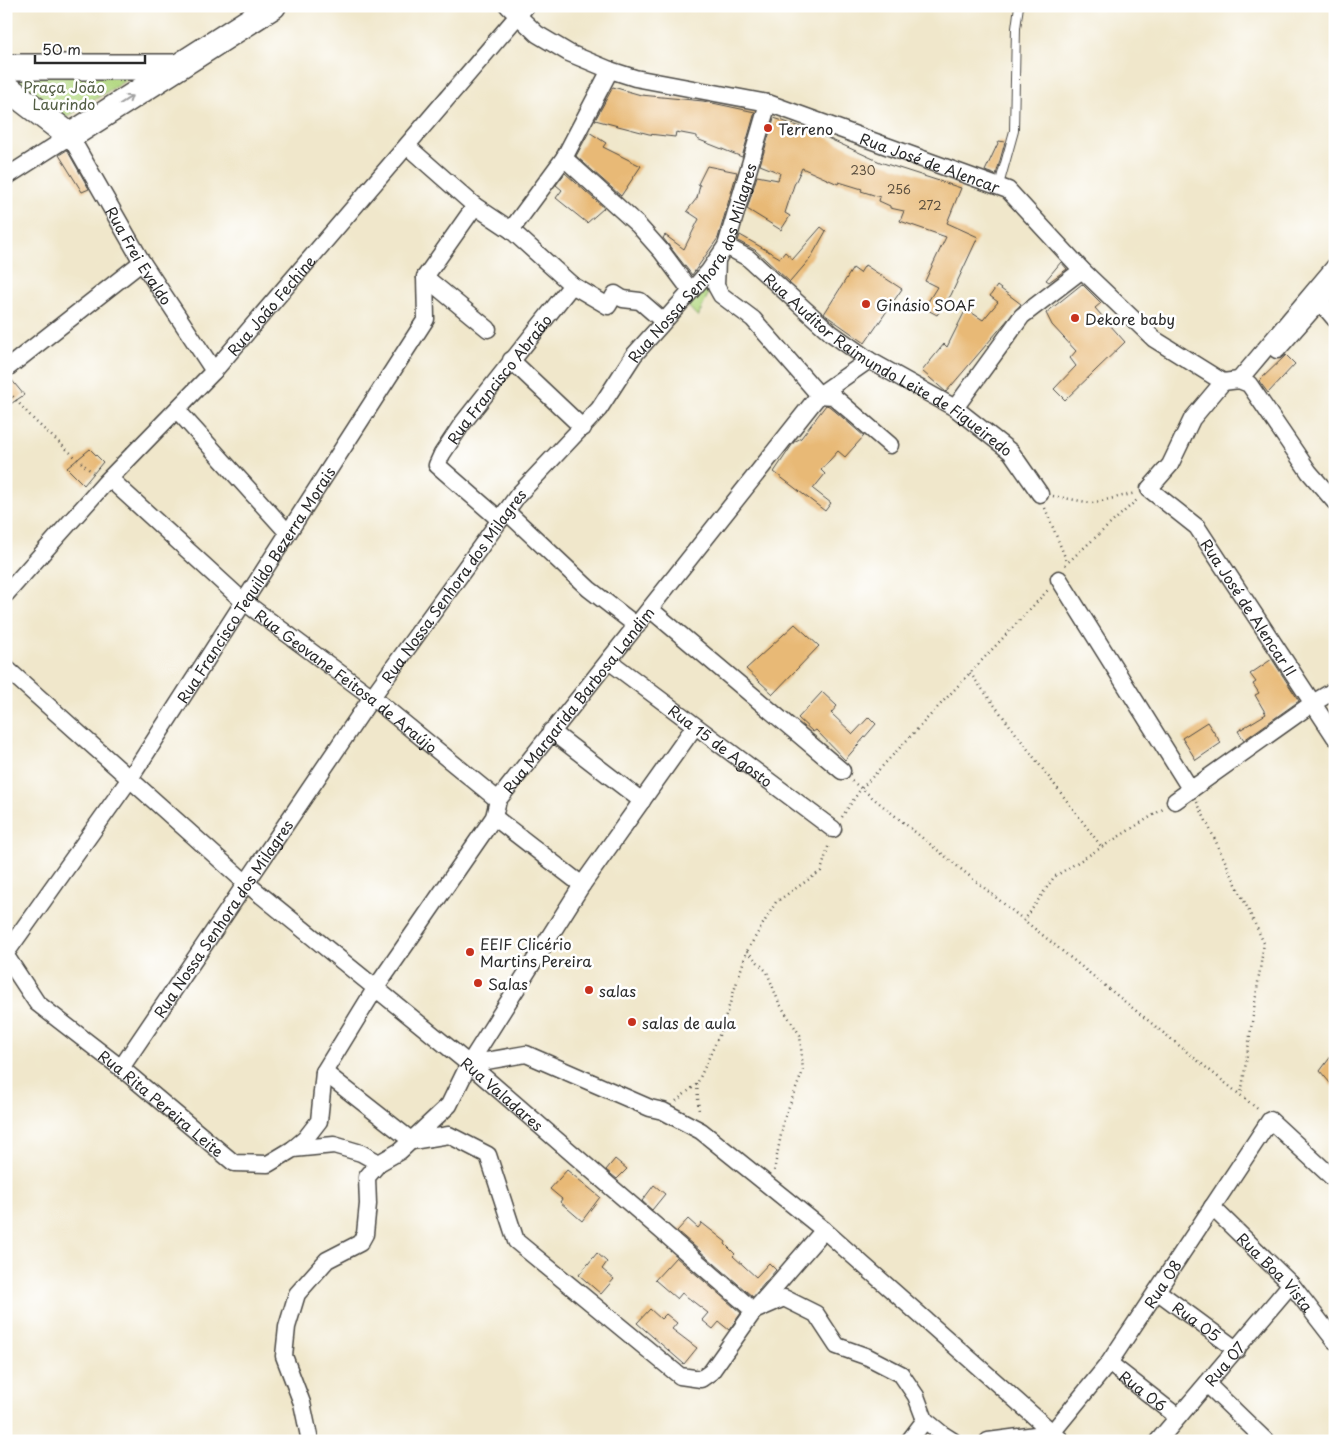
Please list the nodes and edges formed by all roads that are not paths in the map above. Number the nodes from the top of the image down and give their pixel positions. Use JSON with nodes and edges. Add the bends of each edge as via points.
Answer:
{"nodes":[{"id":1,"x":273,"y":6,"type":"edge"},
{"id":2,"x":1019,"y":6,"type":"edge"},
{"id":3,"x":517,"y":10,"type":"edge"},
{"id":4,"x":6,"y":67,"type":"edge"},
{"id":5,"x":176,"y":67,"type":"junction"},
{"id":6,"x":610,"y":70,"type":"junction"},
{"id":7,"x":6,"y":87,"type":"edge"},
{"id":8,"x":768,"y":103,"type":"junction"},
{"id":9,"x":70,"y":136,"type":"junction"},
{"id":10,"x":407,"y":146,"type":"junction"},
{"id":11,"x":564,"y":158,"type":"junction"},
{"id":12,"x":6,"y":177,"type":"edge"},
{"id":13,"x":999,"y":185,"type":"junction"},
{"id":14,"x":475,"y":206,"type":"junction"},
{"id":15,"x":512,"y":230,"type":"junction"},
{"id":16,"x":721,"y":253,"type":"junction"},
{"id":17,"x":142,"y":262,"type":"junction"},
{"id":18,"x":1335,"y":266,"type":"edge"},
{"id":19,"x":1082,"y":270,"type":"junction"},
{"id":20,"x":425,"y":277,"type":"junction"},
{"id":21,"x":572,"y":284,"type":"junction"},
{"id":22,"x":1335,"y":284,"type":"edge"},
{"id":23,"x":691,"y":291,"type":"junction"},
{"id":24,"x":1315,"y":295,"type":"junction"},
{"id":25,"x":1335,"y":319,"type":"edge"},
{"id":26,"x":664,"y":321,"type":"junction"},
{"id":27,"x":488,"y":330,"type":"dead end"},
{"id":28,"x":510,"y":360,"type":"junction"},
{"id":29,"x":870,"y":360,"type":"junction"},
{"id":30,"x":6,"y":369,"type":"edge"},
{"id":31,"x":214,"y":371,"type":"junction"},
{"id":32,"x":1237,"y":382,"type":"junction"},
{"id":33,"x":819,"y":395,"type":"junction"},
{"id":34,"x":955,"y":408,"type":"junction"},
{"id":35,"x":177,"y":410,"type":"junction"},
{"id":36,"x":583,"y":428,"type":"junction"},
{"id":37,"x":890,"y":445,"type":"dead end"},
{"id":38,"x":107,"y":481,"type":"junction"},
{"id":39,"x":1040,"y":494,"type":"road end"},
{"id":40,"x":1335,"y":502,"type":"edge"},
{"id":41,"x":503,"y":516,"type":"junction"},
{"id":42,"x":288,"y":533,"type":"junction"},
{"id":43,"x":1059,"y":579,"type":"road end"},
{"id":44,"x":6,"y":594,"type":"edge"},
{"id":45,"x":243,"y":601,"type":"junction"},
{"id":46,"x":650,"y":609,"type":"junction"},
{"id":47,"x":637,"y":626,"type":"junction"},
{"id":48,"x":609,"y":661,"type":"junction"},
{"id":49,"x":6,"y":668,"type":"edge"},
{"id":50,"x":1335,"y":690,"type":"edge"},
{"id":51,"x":372,"y":698,"type":"junction"},
{"id":52,"x":1313,"y":703,"type":"junction"},
{"id":53,"x":695,"y":726,"type":"junction"},
{"id":54,"x":551,"y":731,"type":"junction"},
{"id":55,"x":1335,"y":737,"type":"edge"},
{"id":56,"x":842,"y":771,"type":"road end"},
{"id":57,"x":130,"y":780,"type":"junction"},
{"id":58,"x":1192,"y":790,"type":"junction"},
{"id":59,"x":498,"y":800,"type":"junction"},
{"id":60,"x":642,"y":801,"type":"junction"},
{"id":61,"x":1175,"y":802,"type":"road end"},
{"id":62,"x":494,"y":817,"type":"junction"},
{"id":63,"x":833,"y":829,"type":"road end"},
{"id":64,"x":246,"y":883,"type":"junction"},
{"id":65,"x":582,"y":885,"type":"junction"},
{"id":66,"x":6,"y":954,"type":"edge"},
{"id":67,"x":375,"y":989,"type":"junction"},
{"id":68,"x":470,"y":1064,"type":"junction"},
{"id":69,"x":121,"y":1068,"type":"junction"},
{"id":70,"x":324,"y":1072,"type":"junction"},
{"id":71,"x":412,"y":1141,"type":"junction"},
{"id":72,"x":293,"y":1149,"type":"junction"},
{"id":73,"x":379,"y":1163,"type":"junction"},
{"id":74,"x":1335,"y":1180,"type":"edge"},
{"id":75,"x":1212,"y":1206,"type":"junction"},
{"id":76,"x":824,"y":1230,"type":"junction"},
{"id":77,"x":1291,"y":1284,"type":"junction"},
{"id":78,"x":1156,"y":1291,"type":"junction"},
{"id":79,"x":754,"y":1311,"type":"junction"},
{"id":80,"x":1335,"y":1341,"type":"edge"},
{"id":81,"x":1237,"y":1350,"type":"junction"},
{"id":82,"x":1109,"y":1364,"type":"junction"},
{"id":83,"x":1206,"y":1384,"type":"junction"},
{"id":84,"x":1178,"y":1417,"type":"junction"},
{"id":85,"x":926,"y":1420,"type":"junction"},
{"id":86,"x":1053,"y":1438,"type":"edge"},
{"id":87,"x":310,"y":1441,"type":"edge"},
{"id":88,"x":909,"y":1441,"type":"edge"},
{"id":89,"x":953,"y":1441,"type":"edge"},
{"id":90,"x":988,"y":1441,"type":"edge"},
{"id":91,"x":1158,"y":1441,"type":"edge"},
{"id":92,"x":1266,"y":1441,"type":"edge"}],
"edges":[{"from":1,"to":5,"type":"main road"},
{"from":2,"to":13,"type":"lane","via":[[1014,131]]},
{"from":3,"to":6,"type":"street","name":"Rua José de Alencar","via":[[537,34]]},
{"from":3,"to":10,"type":"street","name":"Rua João Fechine"},
{"from":4,"to":5,"type":"main road"},
{"from":9,"to":5,"type":"main road","one_way":true},
{"from":6,"to":8,"type":"street","name":"Rua José de Alencar","via":[[635,78]]},
{"from":6,"to":11,"type":"street"},
{"from":7,"to":9,"type":"main road"},
{"from":8,"to":13,"type":"street","name":"Rua José de Alencar"},
{"from":8,"to":16,"type":"street","name":"Rua Nossa Senhora dos Milagres"},
{"from":9,"to":12,"type":"street"},
{"from":9,"to":17,"type":"street","name":"Rua Frei Evaldo"},
{"from":10,"to":14,"type":"street"},
{"from":10,"to":31,"type":"street","name":"Rua João Fechine"},
{"from":11,"to":15,"type":"street"},
{"from":11,"to":23,"type":"street","via":[[638,225]]},
{"from":13,"to":19,"type":"street","name":"Rua José de Alencar","via":[[1008,190]]},
{"from":14,"to":15,"type":"street"},
{"from":14,"to":20,"type":"street"},
{"from":15,"to":21,"type":"street"},
{"from":16,"to":23,"type":"street","name":"Rua Nossa Senhora dos Milagres"},
{"from":16,"to":29,"type":"street","name":"Rua Auditor Raimundo Leite de Figueiredo","via":[[748,258],[831,333]]},
{"from":16,"to":33,"type":"street","via":[[716,286],[721,295],[753,319]]},
{"from":17,"to":30,"type":"street"},
{"from":17,"to":31,"type":"street","name":"Rua Frei Evaldo"},
{"from":18,"to":24,"type":"street"},
{"from":19,"to":32,"type":"street","name":"Rua José de Alencar","via":[[1154,339]]},
{"from":19,"to":34,"type":"street","via":[[1022,316]]},
{"from":20,"to":27,"type":"street"},
{"from":20,"to":42,"type":"street","name":"Rua Francisco Tequildo Bezerra Morais","via":[[426,319]]},
{"from":21,"to":26,"type":"street","via":[[608,306],[615,294],[623,299],[640,301]]},
{"from":21,"to":28,"type":"street","name":"Rua Francisco Abraão"},
{"from":22,"to":24,"type":"street"},
{"from":23,"to":26,"type":"street","name":"Rua Nossa Senhora dos Milagres"},
{"from":24,"to":25,"type":"street"},
{"from":24,"to":32,"type":"street"},
{"from":26,"to":36,"type":"street","name":"Rua Nossa Senhora dos Milagres","via":[[634,355]]},
{"from":28,"to":36,"type":"street"},
{"from":28,"to":41,"type":"street","name":"Rua Francisco Abraão","via":[[462,424],[437,466]]},
{"from":29,"to":33,"type":"street","name":"Rua Margarida Barbosa Landim"},
{"from":29,"to":34,"type":"street","name":"Rua Auditor Raimundo Leite de Figueiredo"},
{"from":31,"to":35,"type":"street","name":"Rua João Fechine"},
{"from":32,"to":40,"type":"street","name":"Rua José de Alencar"},
{"from":32,"to":52,"type":"street","name":"Rua José de Alencar II","via":[[1192,419],[1170,465],[1149,489],[1197,527]]},
{"from":33,"to":37,"type":"street","via":[[833,396]]},
{"from":33,"to":46,"type":"street","name":"Rua Margarida Barbosa Landim"},
{"from":34,"to":39,"type":"street","name":"Rua Auditor Raimundo Leite de Figueiredo","via":[[1011,452]]},
{"from":35,"to":38,"type":"street","name":"Rua João Fechine"},
{"from":35,"to":42,"type":"street"},
{"from":36,"to":41,"type":"street","name":"Rua Nossa Senhora dos Milagres","via":[[518,495]]},
{"from":38,"to":44,"type":"street","name":"Rua João Fechine"},
{"from":38,"to":45,"type":"street","name":"Rua Geovane Feitosa de Araújo"},
{"from":41,"to":47,"type":"street"},
{"from":41,"to":51,"type":"street","name":"Rua Nossa Senhora dos Milagres"},
{"from":42,"to":45,"type":"street","name":"Rua Francisco Tequildo Bezerra Morais"},
{"from":43,"to":58,"type":"street"},
{"from":45,"to":51,"type":"street","name":"Rua Geovane Feitosa de Araújo"},
{"from":45,"to":57,"type":"street","name":"Rua Francisco Tequildo Bezerra Morais"},
{"from":46,"to":47,"type":"street","name":"Rua Margarida Barbosa Landim"},
{"from":46,"to":56,"type":"street"},
{"from":47,"to":48,"type":"street","name":"Rua Margarida Barbosa Landim"},
{"from":48,"to":53,"type":"street","name":"Rua 15 de Agosto"},
{"from":48,"to":54,"type":"street","name":"Rua Margarida Barbosa Landim"},
{"from":49,"to":57,"type":"street","name":"Rua Valadares"},
{"from":50,"to":52,"type":"street"},
{"from":51,"to":59,"type":"street","name":"Rua Geovane Feitosa de Araújo"},
{"from":51,"to":64,"type":"street","name":"Rua Nossa Senhora dos Milagres"},
{"from":52,"to":55,"type":"street","name":"Rua José de Alencar II"},
{"from":52,"to":58,"type":"street"},
{"from":53,"to":60,"type":"street"},
{"from":53,"to":63,"type":"street","name":"Rua 15 de Agosto"},
{"from":54,"to":59,"type":"street","name":"Rua Margarida Barbosa Landim"},
{"from":54,"to":60,"type":"street"},
{"from":57,"to":64,"type":"street","name":"Rua Valadares"},
{"from":57,"to":66,"type":"street","name":"Rua Francisco Tequildo Bezerra Morais"},
{"from":58,"to":61,"type":"street"},
{"from":59,"to":62,"type":"street","name":"Rua Margarida Barbosa Landim"},
{"from":60,"to":65,"type":"street"},
{"from":62,"to":65,"type":"street"},
{"from":62,"to":67,"type":"street","name":"Rua Margarida Barbosa Landim"},
{"from":64,"to":67,"type":"street","name":"Rua Valadares"},
{"from":64,"to":69,"type":"street","name":"Rua Nossa Senhora dos Milagres"},
{"from":65,"to":68,"type":"street"},
{"from":66,"to":69,"type":"street","name":"Rua Rita Pereira Leite","via":[[37,1003]]},
{"from":67,"to":68,"type":"street","name":"Rua Valadares"},
{"from":67,"to":70,"type":"street","name":"Rua Margarida Barbosa Landim"},
{"from":68,"to":71,"type":"street","via":[[449,1105]]},
{"from":68,"to":76,"type":"street","via":[[526,1054],[663,1111],[701,1131]]},
{"from":68,"to":79,"type":"street","name":"Rua Valadares"},
{"from":69,"to":72,"type":"street","name":"Rua Rita Pereira Leite","via":[[234,1163],[268,1164]]},
{"from":70,"to":71,"type":"street"},
{"from":70,"to":72,"type":"street","name":"Rua Margarida Barbosa Landim","via":[[318,1121]]},
{"from":71,"to":73,"type":"street"},
{"from":71,"to":79,"type":"street","via":[[449,1135],[488,1155],[516,1242],[680,1376],[700,1379],[711,1372]]},
{"from":72,"to":73,"type":"street","name":"Rua Rita Pereira Leite","via":[[334,1145],[361,1153]]},
{"from":73,"to":87,"type":"street","via":[[367,1177],[365,1234],[360,1243],[327,1260],[297,1294],[287,1327],[284,1356],[302,1403]]},
{"from":74,"to":75,"type":"street","name":"Rua 08","via":[[1270,1120]]},
{"from":75,"to":77,"type":"street","name":"Rua Boa Vista"},
{"from":75,"to":78,"type":"street","name":"Rua 08"},
{"from":76,"to":79,"type":"street"},
{"from":76,"to":86,"type":"street"},
{"from":77,"to":80,"type":"street","name":"Rua Boa Vista"},
{"from":77,"to":81,"type":"street","name":"Rua 07"},
{"from":78,"to":81,"type":"street","name":"Rua 05"},
{"from":78,"to":82,"type":"street","name":"Rua 08"},
{"from":79,"to":85,"type":"street","via":[[784,1298],[816,1314],[837,1346],[901,1374],[916,1396]]},
{"from":81,"to":83,"type":"street","name":"Rua 07"},
{"from":82,"to":84,"type":"street","name":"Rua 06"},
{"from":82,"to":86,"type":"street","name":"Rua 08"},
{"from":83,"to":84,"type":"street","name":"Rua 07"},
{"from":83,"to":92,"type":"street"},
{"from":84,"to":91,"type":"street","name":"Rua 07"},
{"from":85,"to":88,"type":"street"},
{"from":85,"to":89,"type":"street"},
{"from":86,"to":90,"type":"street"}]}
